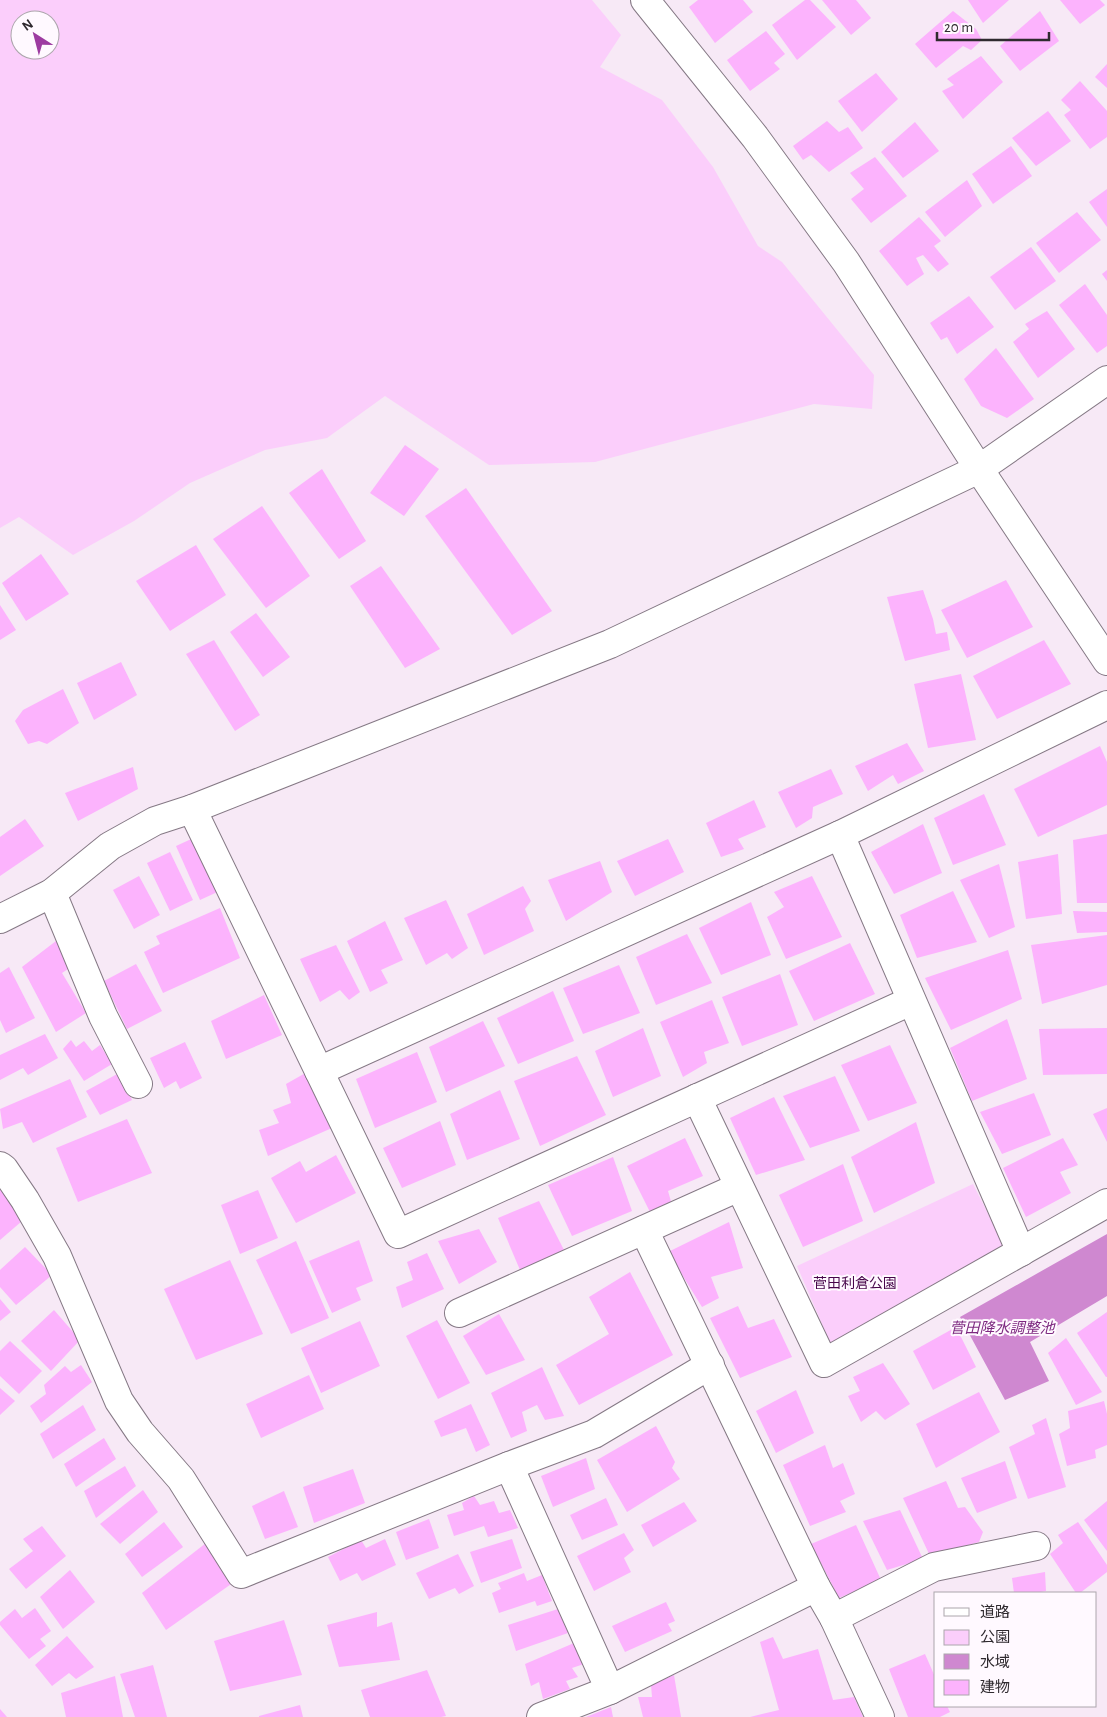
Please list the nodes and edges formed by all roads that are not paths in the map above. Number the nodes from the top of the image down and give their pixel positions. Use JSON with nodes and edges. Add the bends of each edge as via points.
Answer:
{"nodes":[{"id":1,"x":649,"y":1,"type":"edge"},
{"id":2,"x":1107,"y":380,"type":"edge"},
{"id":3,"x":979,"y":469,"type":"junction"},
{"id":4,"x":1107,"y":661,"type":"edge"},
{"id":5,"x":1107,"y":705,"type":"edge"},
{"id":6,"x":192,"y":809,"type":"junction"},
{"id":7,"x":840,"y":835,"type":"junction"},
{"id":8,"x":52,"y":893,"type":"junction"},
{"id":9,"x":0,"y":918,"type":"edge"},
{"id":10,"x":911,"y":1001,"type":"junction"},
{"id":11,"x":319,"y":1071,"type":"junction"},
{"id":12,"x":138,"y":1084,"type":"dead end"},
{"id":13,"x":696,"y":1098,"type":"junction"},
{"id":14,"x":0,"y":1166,"type":"edge"},
{"id":15,"x":739,"y":1187,"type":"junction"},
{"id":16,"x":1107,"y":1203,"type":"edge"},
{"id":17,"x":644,"y":1230,"type":"junction"},
{"id":18,"x":1021,"y":1252,"type":"junction"},
{"id":19,"x":459,"y":1313,"type":"dead end"},
{"id":20,"x":710,"y":1365,"type":"junction"},
{"id":21,"x":509,"y":1466,"type":"junction"},
{"id":22,"x":1036,"y":1546,"type":"dead end"},
{"id":23,"x":816,"y":1587,"type":"junction"},
{"id":24,"x":834,"y":1618,"type":"junction"},
{"id":25,"x":610,"y":1690,"type":"junction"},
{"id":26,"x":542,"y":1717,"type":"edge"},
{"id":27,"x":880,"y":1717,"type":"edge"}],
"edges":[{"from":1,"to":3,"type":"street","via":[[755,137],[846,262]]},
{"from":2,"to":3,"type":"street"},
{"from":3,"to":4,"type":"street"},
{"from":3,"to":6,"type":"street","via":[[610,644]]},
{"from":5,"to":7,"type":"street"},
{"from":6,"to":8,"type":"street","via":[[155,821],[110,846]]},
{"from":6,"to":11,"type":"street"},
{"from":7,"to":10,"type":"street"},
{"from":7,"to":11,"type":"street"},
{"from":8,"to":9,"type":"street"},
{"from":8,"to":12,"type":"street","via":[[102,1016]]},
{"from":10,"to":13,"type":"street"},
{"from":10,"to":18,"type":"street"},
{"from":11,"to":13,"type":"street","via":[[398,1234]]},
{"from":13,"to":15,"type":"street"},
{"from":14,"to":21,"type":"street","via":[[25,1200],[57,1256],[119,1401],[140,1432],[182,1479],[241,1574]]},
{"from":15,"to":17,"type":"street"},
{"from":15,"to":18,"type":"street","via":[[824,1363]]},
{"from":16,"to":18,"type":"street"},
{"from":17,"to":19,"type":"street"},
{"from":17,"to":20,"type":"street"},
{"from":20,"to":21,"type":"street","via":[[594,1434]]},
{"from":20,"to":23,"type":"street"},
{"from":21,"to":25,"type":"street"},
{"from":22,"to":24,"type":"street","via":[[934,1567]]},
{"from":23,"to":24,"type":"street"},
{"from":23,"to":25,"type":"street"},
{"from":24,"to":27,"type":"street"},
{"from":25,"to":26,"type":"street"}]}
